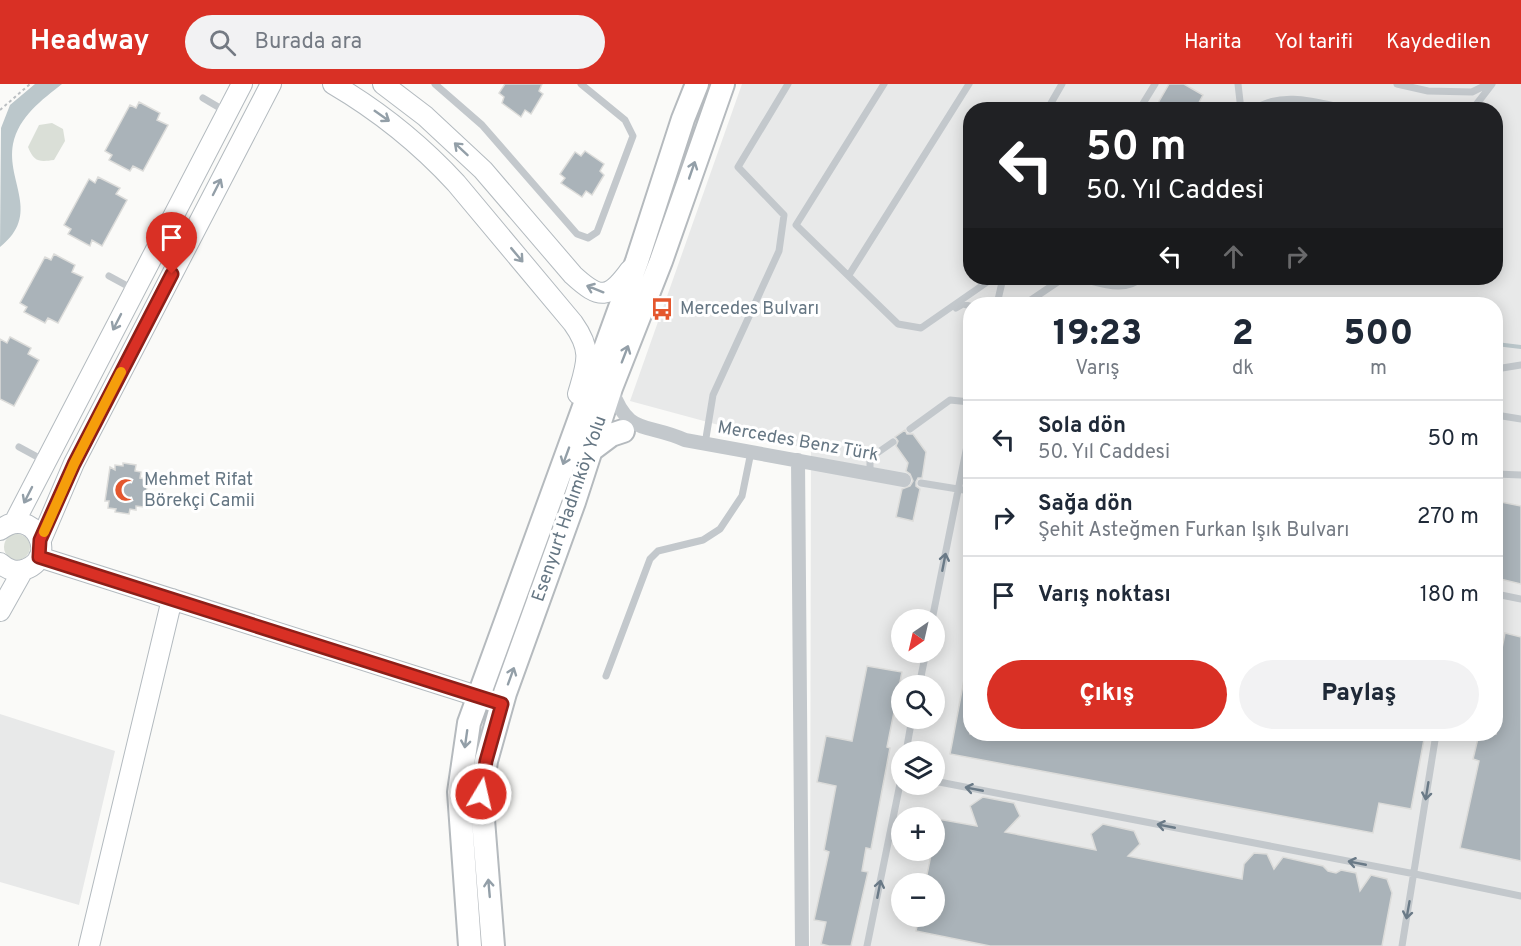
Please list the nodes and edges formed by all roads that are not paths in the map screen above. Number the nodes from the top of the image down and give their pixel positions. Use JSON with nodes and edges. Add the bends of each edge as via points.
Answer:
{"nodes":[{"id":1,"x":242,"y":84,"type":"edge"},
{"id":2,"x":271,"y":84,"type":"edge"},
{"id":3,"x":333,"y":84,"type":"edge"},
{"id":4,"x":383,"y":84,"type":"edge"},
{"id":5,"x":435,"y":84,"type":"edge"},
{"id":6,"x":581,"y":84,"type":"edge"},
{"id":7,"x":697,"y":84,"type":"edge"},
{"id":8,"x":723,"y":84,"type":"edge"},
{"id":9,"x":788,"y":84,"type":"edge"},
{"id":10,"x":884,"y":84,"type":"edge"},
{"id":11,"x":969,"y":84,"type":"edge"},
{"id":12,"x":1062,"y":84,"type":"edge"},
{"id":13,"x":1155,"y":84,"type":"edge"},
{"id":14,"x":1238,"y":84,"type":"edge"},
{"id":15,"x":1397,"y":84,"type":"edge"},
{"id":16,"x":1490,"y":84,"type":"edge"},
{"id":17,"x":203,"y":98,"type":"dead end"},
{"id":18,"x":1052,"y":102,"type":"edge"},
{"id":19,"x":1144,"y":102,"type":"edge"},
{"id":20,"x":1240,"y":102,"type":"edge"},
{"id":21,"x":1271,"y":102,"type":"edge"},
{"id":22,"x":1310,"y":102,"type":"edge"},
{"id":23,"x":1478,"y":102,"type":"edge"},
{"id":24,"x":227,"y":112,"type":"junction"},
{"id":25,"x":637,"y":261,"type":"junction"},
{"id":26,"x":109,"y":276,"type":"dead end"},
{"id":27,"x":849,"y":276,"type":"junction"},
{"id":28,"x":983,"y":285,"type":"edge"},
{"id":29,"x":1053,"y":285,"type":"edge"},
{"id":30,"x":1113,"y":285,"type":"edge"},
{"id":31,"x":1131,"y":285,"type":"edge"},
{"id":32,"x":134,"y":290,"type":"junction"},
{"id":33,"x":966,"y":297,"type":"edge"},
{"id":34,"x":1037,"y":297,"type":"edge"},
{"id":35,"x":963,"y":299,"type":"edge"},
{"id":36,"x":963,"y":304,"type":"edge"},
{"id":37,"x":940,"y":315,"type":"junction"},
{"id":38,"x":1521,"y":365,"type":"edge"},
{"id":39,"x":1503,"y":368,"type":"edge"},
{"id":40,"x":611,"y":388,"type":"junction"},
{"id":41,"x":963,"y":401,"type":"edge"},
{"id":42,"x":594,"y":409,"type":"junction"},
{"id":43,"x":1503,"y":416,"type":"edge"},
{"id":44,"x":1521,"y":419,"type":"edge"},
{"id":45,"x":909,"y":429,"type":"dead end"},
{"id":46,"x":576,"y":430,"type":"junction"},
{"id":47,"x":623,"y":431,"type":"junction"},
{"id":48,"x":685,"y":440,"type":"junction"},
{"id":49,"x":893,"y":442,"type":"dead end"},
{"id":50,"x":705,"y":444,"type":"junction"},
{"id":51,"x":19,"y":447,"type":"dead end"},
{"id":52,"x":591,"y":450,"type":"junction"},
{"id":53,"x":751,"y":452,"type":"junction"},
{"id":54,"x":798,"y":460,"type":"junction"},
{"id":55,"x":45,"y":461,"type":"junction"},
{"id":56,"x":963,"y":465,"type":"edge"},
{"id":57,"x":870,"y":473,"type":"junction"},
{"id":58,"x":1503,"y":474,"type":"edge"},
{"id":59,"x":1521,"y":475,"type":"edge"},
{"id":60,"x":904,"y":480,"type":"dead end"},
{"id":61,"x":921,"y":483,"type":"dead end"},
{"id":62,"x":958,"y":489,"type":"junction"},
{"id":63,"x":963,"y":490,"type":"edge"},
{"id":64,"x":7,"y":526,"type":"edge"},
{"id":65,"x":40,"y":548,"type":"junction"},
{"id":66,"x":0,"y":563,"type":"edge"},
{"id":67,"x":23,"y":570,"type":"junction"},
{"id":68,"x":1503,"y":595,"type":"edge"},
{"id":69,"x":172,"y":599,"type":"junction"},
{"id":70,"x":1521,"y":599,"type":"edge"},
{"id":71,"x":934,"y":609,"type":"edge"},
{"id":72,"x":0,"y":611,"type":"edge"},
{"id":73,"x":606,"y":676,"type":"dead end"},
{"id":74,"x":478,"y":697,"type":"junction"},
{"id":75,"x":502,"y":704,"type":"junction"},
{"id":76,"x":1435,"y":741,"type":"edge"},
{"id":77,"x":945,"y":783,"type":"edge"},
{"id":78,"x":897,"y":795,"type":"edge"},
{"id":79,"x":1414,"y":874,"type":"junction"},
{"id":80,"x":1521,"y":896,"type":"edge"},
{"id":81,"x":89,"y":946,"type":"edge"},
{"id":82,"x":470,"y":946,"type":"edge"},
{"id":83,"x":493,"y":946,"type":"edge"},
{"id":84,"x":802,"y":946,"type":"edge"},
{"id":85,"x":867,"y":946,"type":"edge"},
{"id":86,"x":1402,"y":946,"type":"edge"}],
"edges":[{"from":1,"to":24,"type":"main road"},
{"from":65,"to":2,"type":"main road","one_way":true,"via":[[74,464]]},
{"from":3,"to":46,"type":"main road","one_way":true,"via":[[392,123],[436,161],[573,323],[588,354],[576,403]]},
{"from":25,"to":4,"type":"main road","one_way":true,"via":[[614,290],[602,293],[587,287],[483,170],[425,116]]},
{"from":5,"to":6,"type":"lane","via":[[482,125],[577,234],[588,238],[597,232],[633,136],[625,120]]},
{"from":7,"to":25,"type":"main road","name":"Esenyurt Hadımköy Yolu"},
{"from":40,"to":8,"type":"main road","name":"Esenyurt Hadımköy Yolu","one_way":true,"via":[[661,261]]},
{"from":9,"to":50,"type":"lane","via":[[738,167],[784,215],[779,251],[713,395]]},
{"from":10,"to":27,"type":"lane","via":[[796,225]]},
{"from":11,"to":27,"type":"lane"},
{"from":12,"to":18,"type":"lane"},
{"from":13,"to":19,"type":"lane"},
{"from":14,"to":20,"type":"lane"},
{"from":15,"to":16,"type":"lane","via":[[1428,91],[1472,92]]},
{"from":16,"to":23,"type":"lane"},
{"from":17,"to":24,"type":"lane"},
{"from":21,"to":22,"type":"lane"},
{"from":24,"to":32,"type":"main road"},
{"from":25,"to":42,"type":"main road","name":"Esenyurt Hadımköy Yolu"},
{"from":26,"to":32,"type":"lane"},
{"from":27,"to":37,"type":"lane","via":[[898,324],[921,328]]},
{"from":28,"to":33,"type":"lane"},
{"from":29,"to":34,"type":"lane"},
{"from":30,"to":31,"type":"lane"},
{"from":32,"to":55,"type":"main road","one_way":true},
{"from":35,"to":37,"type":"lane"},
{"from":36,"to":37,"type":"lane"},
{"from":38,"to":39,"type":"lane"},
{"from":40,"to":42,"type":"main road","name":"Esenyurt Hadımköy Yolu"},
{"from":40,"to":48,"type":"street","name":"Mercedes Benz Türk","via":[[623,415],[637,426]]},
{"from":41,"to":45,"type":"lane","via":[[950,400]]},
{"from":42,"to":46,"type":"main road","name":"Esenyurt Hadımköy Yolu"},
{"from":42,"to":47,"type":"street","name":"Mercedes Benz Türk"},
{"from":42,"to":52,"type":"main road","name":"Esenyurt Hadımköy Yolu"},
{"from":43,"to":44,"type":"lane"},
{"from":46,"to":74,"type":"main road","name":"Esenyurt Hadımköy Yolu","one_way":true},
{"from":47,"to":48,"type":"street","name":"Mercedes Benz Türk"},
{"from":47,"to":52,"type":"main road"},
{"from":48,"to":50,"type":"street","name":"Mercedes Benz Türk"},
{"from":49,"to":57,"type":"lane","via":[[870,458]]},
{"from":50,"to":53,"type":"street","name":"Mercedes Benz Türk"},
{"from":51,"to":55,"type":"lane"},
{"from":75,"to":52,"type":"main road","name":"Esenyurt Hadımköy Yolu","one_way":true},
{"from":53,"to":54,"type":"street","name":"Mercedes Benz Türk"},
{"from":53,"to":73,"type":"lane","via":[[742,496],[720,529],[703,540],[658,551],[650,559]]},
{"from":54,"to":57,"type":"street","name":"Mercedes Benz Türk"},
{"from":54,"to":84,"type":"street"},
{"from":55,"to":64,"type":"main road","one_way":true},
{"from":56,"to":62,"type":"lane"},
{"from":57,"to":60,"type":"street","name":"Mercedes Benz Türk"},
{"from":58,"to":59,"type":"lane"},
{"from":61,"to":62,"type":"lane"},
{"from":62,"to":63,"type":"lane"},
{"from":71,"to":62,"type":"lane","one_way":true},
{"from":64,"to":65,"type":"main road","via":[[27,525],[38,534]]},
{"from":65,"to":67,"type":"main road","via":[[30,567]]},
{"from":65,"to":69,"type":"main road"},
{"from":66,"to":67,"type":"main road","via":[[8,569]]},
{"from":67,"to":72,"type":"main road"},
{"from":68,"to":70,"type":"lane"},
{"from":69,"to":74,"type":"main road"},
{"from":69,"to":81,"type":"main road"},
{"from":74,"to":75,"type":"main road"},
{"from":74,"to":82,"type":"main road","name":"Esenyurt Hadımköy Yolu","one_way":true,"via":[[469,723],[459,792]]},
{"from":83,"to":75,"type":"main road","name":"Esenyurt Hadımköy Yolu","one_way":true,"via":[[481,794]]},
{"from":76,"to":79,"type":"lane","one_way":true},
{"from":79,"to":77,"type":"lane","one_way":true},
{"from":85,"to":78,"type":"lane","one_way":true},
{"from":79,"to":80,"type":"lane"},
{"from":79,"to":86,"type":"lane","one_way":true}]}
